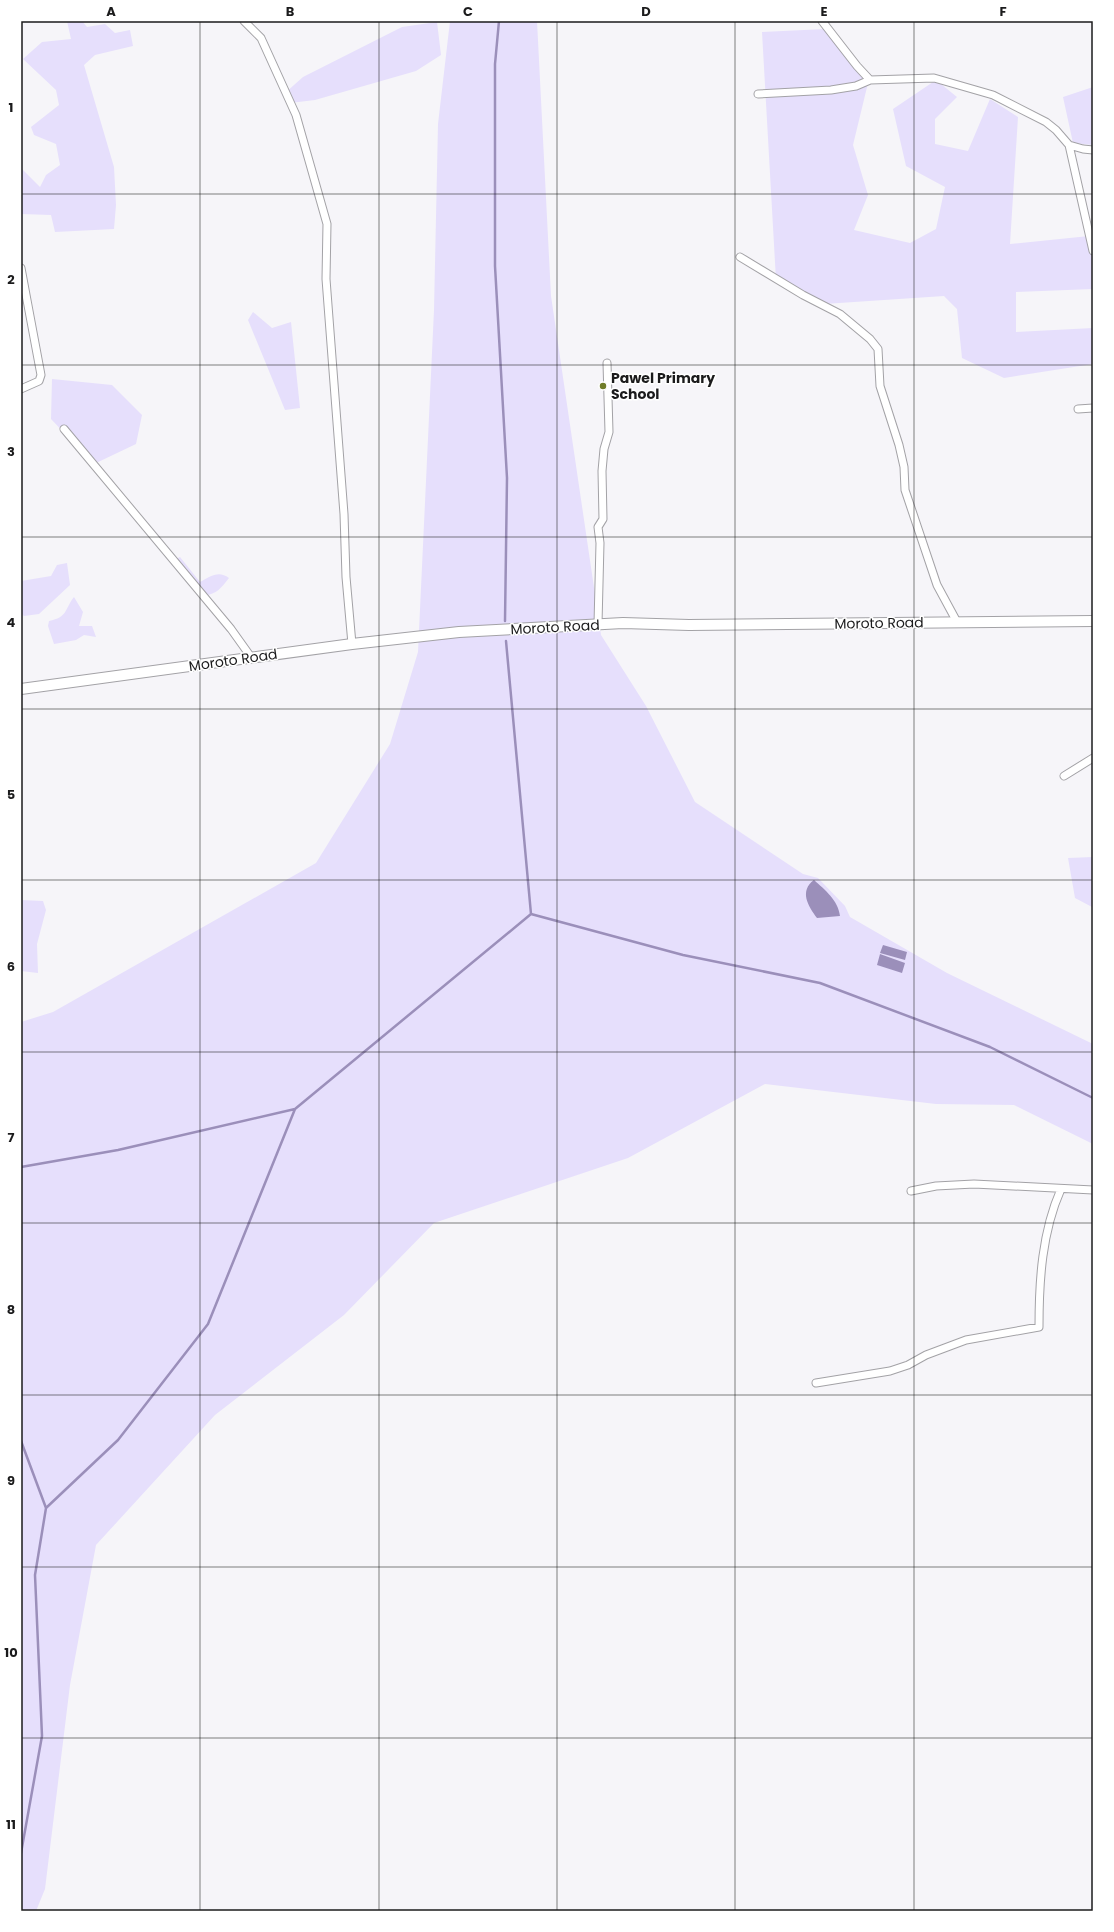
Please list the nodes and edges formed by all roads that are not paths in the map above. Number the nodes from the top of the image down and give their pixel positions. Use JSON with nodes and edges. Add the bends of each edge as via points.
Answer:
{"nodes":[{"id":1,"x":244,"y":21,"type":"edge"},
{"id":2,"x":822,"y":21,"type":"edge"},
{"id":3,"x":870,"y":80,"type":"junction"},
{"id":4,"x":758,"y":94,"type":"dead end"},
{"id":5,"x":1070,"y":145,"type":"junction"},
{"id":6,"x":1093,"y":150,"type":"edge"},
{"id":7,"x":1093,"y":251,"type":"edge"},
{"id":8,"x":740,"y":257,"type":"dead end"},
{"id":9,"x":21,"y":268,"type":"edge"},
{"id":10,"x":607,"y":363,"type":"dead end"},
{"id":11,"x":21,"y":389,"type":"edge"},
{"id":12,"x":1093,"y":408,"type":"edge"},
{"id":13,"x":1078,"y":409,"type":"dead end"},
{"id":14,"x":64,"y":428,"type":"dead end"},
{"id":15,"x":1093,"y":621,"type":"edge"},
{"id":16,"x":957,"y":622,"type":"junction"},
{"id":17,"x":598,"y":624,"type":"junction"},
{"id":18,"x":352,"y":644,"type":"junction"},
{"id":19,"x":252,"y":657,"type":"junction"},
{"id":20,"x":21,"y":689,"type":"edge"},
{"id":21,"x":1093,"y":758,"type":"edge"},
{"id":22,"x":1064,"y":776,"type":"dead end"},
{"id":23,"x":1061,"y":1189,"type":"junction"},
{"id":24,"x":1093,"y":1190,"type":"edge"},
{"id":25,"x":911,"y":1191,"type":"dead end"},
{"id":26,"x":816,"y":1383,"type":"dead end"}],
"edges":[{"from":1,"to":18,"type":"street","via":[[261,38],[296,115],[327,224],[326,279]]},
{"from":2,"to":3,"type":"street"},
{"from":3,"to":4,"type":"street","via":[[848,88]]},
{"from":3,"to":5,"type":"street","via":[[934,78],[993,95],[1046,122]]},
{"from":5,"to":6,"type":"street"},
{"from":5,"to":7,"type":"street"},
{"from":8,"to":16,"type":"street","via":[[840,314],[878,349],[880,386],[901,451],[905,490],[937,585]]},
{"from":9,"to":11,"type":"street","via":[[41,375],[39,381]]},
{"from":10,"to":17,"type":"street","via":[[609,432],[602,471],[603,519],[598,527]]},
{"from":12,"to":13,"type":"street"},
{"from":14,"to":19,"type":"street"},
{"from":15,"to":16,"type":"main road","name":"Moroto Road"},
{"from":16,"to":17,"type":"main road","name":"Moroto Road"},
{"from":17,"to":18,"type":"main road","name":"Moroto Road","via":[[459,632]]},
{"from":18,"to":19,"type":"main road","name":"Moroto Road"},
{"from":19,"to":20,"type":"main road","name":"Moroto Road"},
{"from":21,"to":22,"type":"street"},
{"from":23,"to":24,"type":"street"},
{"from":23,"to":25,"type":"street","via":[[1032,1185],[974,1184],[936,1186]]},
{"from":23,"to":26,"type":"street","via":[[1049,1221],[1045,1241],[1040,1281],[1039,1328],[966,1340],[890,1371]]}]}
